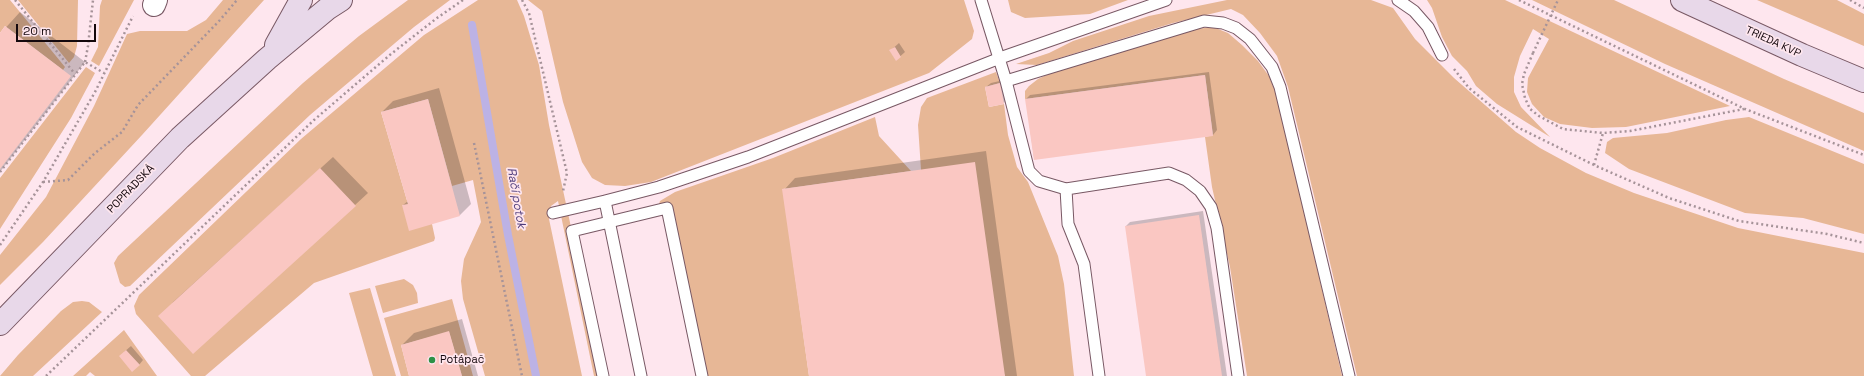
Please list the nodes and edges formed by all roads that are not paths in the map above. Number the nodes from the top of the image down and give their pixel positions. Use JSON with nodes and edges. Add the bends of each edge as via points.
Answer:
{"nodes":[{"id":1,"x":301,"y":0,"type":"edge"},
{"id":2,"x":341,"y":0,"type":"edge"},
{"id":3,"x":981,"y":0,"type":"edge"},
{"id":4,"x":1166,"y":0,"type":"edge"},
{"id":5,"x":1398,"y":0,"type":"edge"},
{"id":6,"x":1682,"y":0,"type":"edge"},
{"id":7,"x":1442,"y":55,"type":"road end"},
{"id":8,"x":1000,"y":58,"type":"junction"},
{"id":9,"x":267,"y":59,"type":"junction"},
{"id":10,"x":1006,"y":81,"type":"junction"},
{"id":11,"x":1864,"y":81,"type":"edge"},
{"id":12,"x":1066,"y":189,"type":"junction"},
{"id":13,"x":605,"y":201,"type":"junction"},
{"id":14,"x":554,"y":213,"type":"road end"},
{"id":15,"x":610,"y":222,"type":"junction"},
{"id":16,"x":0,"y":324,"type":"edge"},
{"id":17,"x":604,"y":376,"type":"edge"},
{"id":18,"x":641,"y":376,"type":"edge"},
{"id":19,"x":702,"y":376,"type":"edge"},
{"id":20,"x":1099,"y":376,"type":"edge"},
{"id":21,"x":1238,"y":376,"type":"edge"},
{"id":22,"x":1349,"y":376,"type":"edge"}],
"edges":[{"from":1,"to":9,"type":"street","name":"POPRADSKÁ"},
{"from":2,"to":9,"type":"street","name":"POPRADSKÁ"},
{"from":3,"to":8,"type":"lane"},
{"from":4,"to":8,"type":"lane"},
{"from":5,"to":7,"type":"lane","via":[[1414,11],[1428,27]]},
{"from":6,"to":11,"type":"street","name":"TRIEDA KVP"},
{"from":8,"to":10,"type":"lane"},
{"from":8,"to":13,"type":"lane","via":[[748,157],[659,187]]},
{"from":9,"to":16,"type":"street","name":"POPRADSKÁ","via":[[180,138]]},
{"from":10,"to":12,"type":"lane","via":[[1029,171],[1039,181]]},
{"from":10,"to":22,"type":"lane","via":[[1204,21],[1223,23],[1236,28],[1250,39],[1272,67],[1280,87]]},
{"from":12,"to":20,"type":"lane","via":[[1068,224],[1084,264]]},
{"from":12,"to":21,"type":"lane","via":[[1169,173],[1186,180],[1200,191],[1211,207],[1217,228]]},
{"from":13,"to":14,"type":"lane"},
{"from":13,"to":15,"type":"lane"},
{"from":15,"to":17,"type":"lane","via":[[572,231]]},
{"from":15,"to":18,"type":"lane"},
{"from":15,"to":19,"type":"lane","via":[[667,208]]}]}
